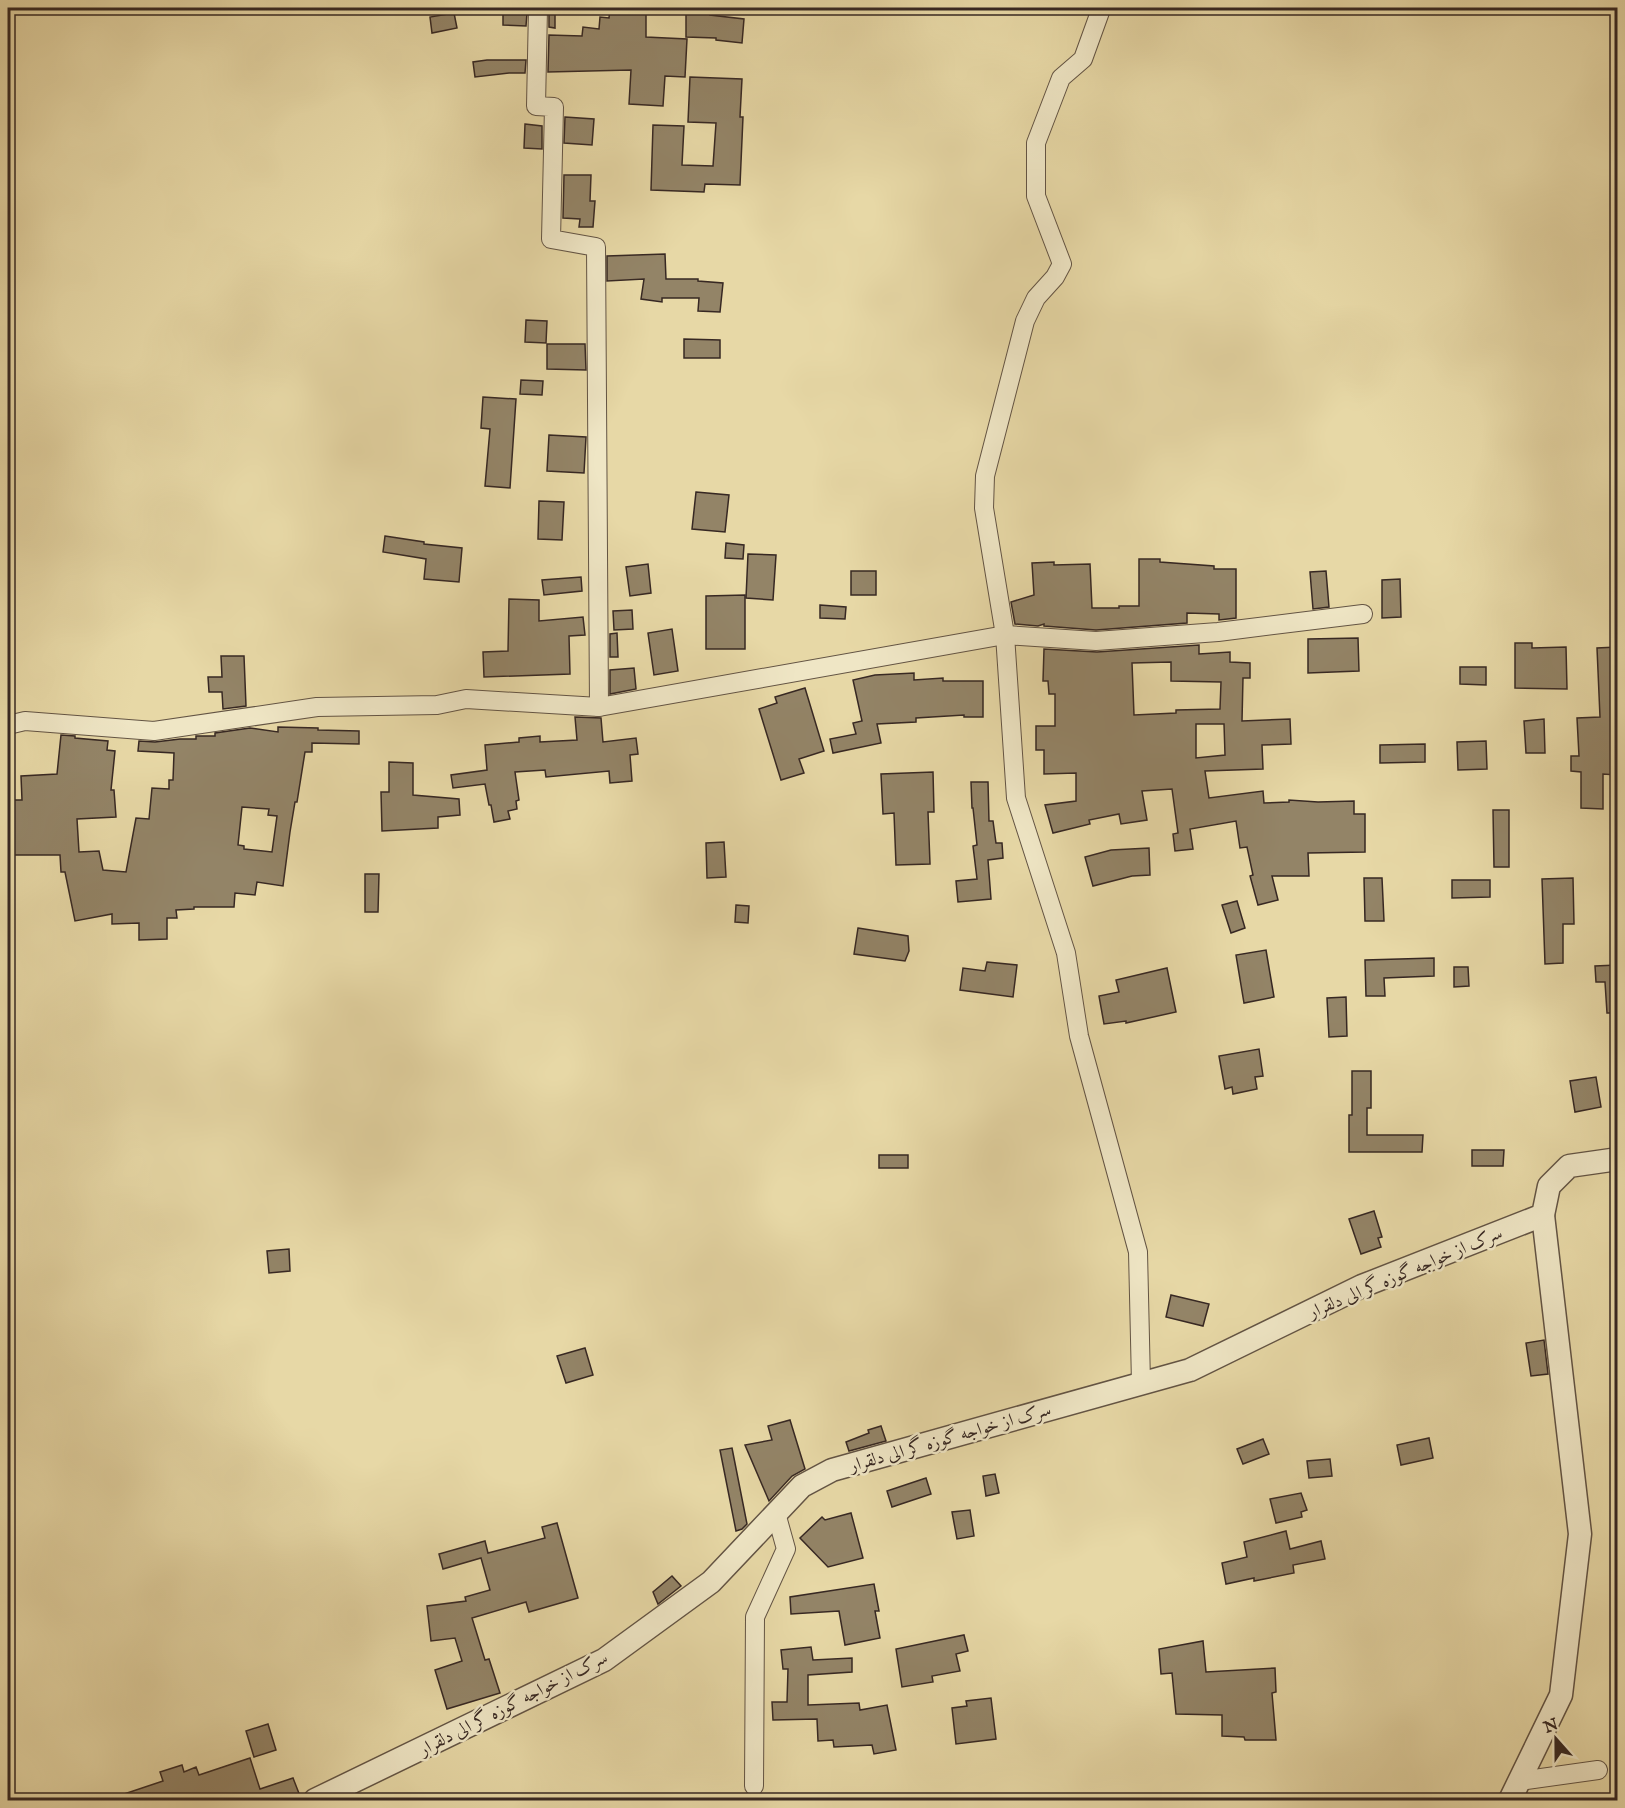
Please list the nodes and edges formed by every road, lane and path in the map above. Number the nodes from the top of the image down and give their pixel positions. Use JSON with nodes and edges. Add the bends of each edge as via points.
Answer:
{"nodes":[{"id":1,"x":538,"y":8,"type":"edge"},
{"id":2,"x":1097,"y":8,"type":"edge"},
{"id":3,"x":1363,"y":614,"type":"dead end"},
{"id":4,"x":1005,"y":635,"type":"junction"},
{"id":5,"x":599,"y":706,"type":"junction"},
{"id":6,"x":8,"y":725,"type":"edge"},
{"id":7,"x":1617,"y":1159,"type":"edge"},
{"id":8,"x":1544,"y":1215,"type":"junction"},
{"id":9,"x":1141,"y":1383,"type":"junction"},
{"id":10,"x":776,"y":1513,"type":"junction"},
{"id":11,"x":1598,"y":1770,"type":"dead end"},
{"id":12,"x":754,"y":1786,"type":"dead end"},
{"id":13,"x":1515,"y":1791,"type":"edge"},
{"id":14,"x":315,"y":1800,"type":"edge"}],
"edges":[{"from":1,"to":5,"type":"street","via":[[536,106],[554,107],[551,239],[596,247]]},
{"from":2,"to":4,"type":"street","via":[[1100,12],[1083,59],[1061,78],[1036,143],[1036,196],[1062,264],[1036,298],[1025,321],[985,476],[984,508]]},
{"from":3,"to":4,"type":"street","via":[[1218,632],[1096,641]]},
{"from":4,"to":5,"type":"street"},
{"from":4,"to":9,"type":"street","via":[[1016,798],[1066,953],[1079,1036],[1138,1252]]},
{"from":5,"to":6,"type":"street","via":[[466,699],[437,705],[317,707],[154,731],[25,721]]},
{"from":7,"to":8,"type":"street","via":[[1569,1166],[1549,1186]]},
{"from":8,"to":9,"type":"street","name":"سرک از خواجه گوزه گر الی دلقرار","via":[[1362,1286],[1190,1370]]},
{"from":8,"to":13,"type":"street","via":[[1580,1534],[1561,1695]]},
{"from":9,"to":10,"type":"street","name":"سرک از خواجه گوزه گر الی دلقرار","via":[[832,1470],[802,1486]]},
{"from":10,"to":12,"type":"street","via":[[786,1549],[755,1617]]},
{"from":10,"to":14,"type":"street","name":"سرک از خواجه گوزه گر الی دلقرار","via":[[711,1582],[604,1660]]},
{"from":11,"to":13,"type":"street"}]}
